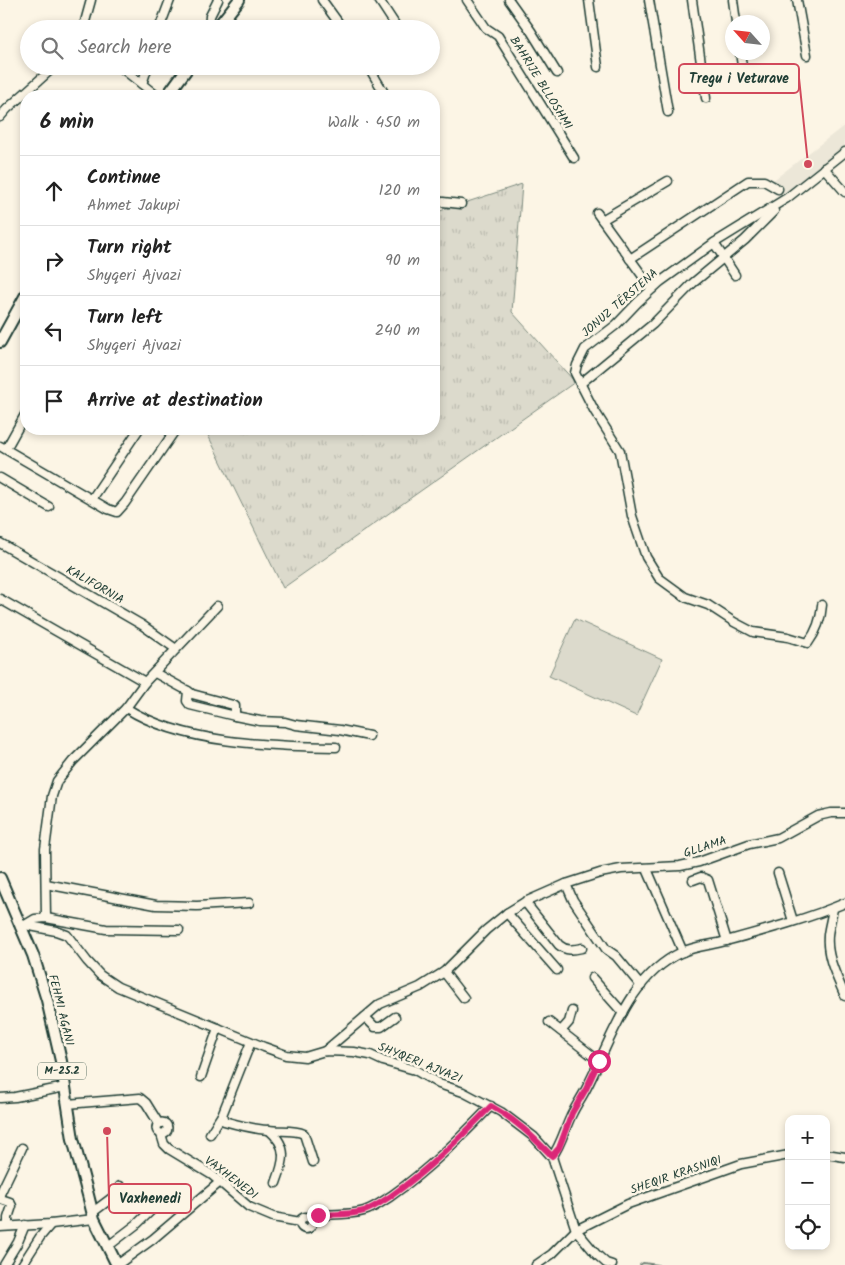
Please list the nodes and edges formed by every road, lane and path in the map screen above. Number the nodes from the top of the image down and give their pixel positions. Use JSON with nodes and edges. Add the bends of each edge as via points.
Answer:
{"nodes":[{"id":1,"x":92,"y":0,"type":"edge"},
{"id":2,"x":170,"y":0,"type":"edge"},
{"id":3,"x":218,"y":0,"type":"edge"},
{"id":4,"x":239,"y":0,"type":"edge"},
{"id":5,"x":322,"y":0,"type":"edge"},
{"id":6,"x":379,"y":0,"type":"edge"},
{"id":7,"x":466,"y":0,"type":"edge"},
{"id":8,"x":509,"y":0,"type":"edge"},
{"id":9,"x":589,"y":0,"type":"edge"},
{"id":10,"x":649,"y":0,"type":"edge"},
{"id":11,"x":692,"y":0,"type":"edge"},
{"id":12,"x":733,"y":0,"type":"edge"},
{"id":13,"x":797,"y":0,"type":"edge"},
{"id":14,"x":735,"y":15,"type":"edge"},
{"id":15,"x":85,"y":20,"type":"edge"},
{"id":16,"x":163,"y":20,"type":"edge"},
{"id":17,"x":210,"y":20,"type":"edge"},
{"id":18,"x":223,"y":20,"type":"edge"},
{"id":19,"x":336,"y":20,"type":"edge"},
{"id":20,"x":392,"y":20,"type":"edge"},
{"id":21,"x":807,"y":55,"type":"dead end"},
{"id":22,"x":741,"y":60,"type":"edge"},
{"id":23,"x":598,"y":67,"type":"dead end"},
{"id":24,"x":557,"y":73,"type":"dead end"},
{"id":25,"x":45,"y":75,"type":"edge"},
{"id":26,"x":130,"y":75,"type":"edge"},
{"id":27,"x":145,"y":75,"type":"edge"},
{"id":28,"x":182,"y":75,"type":"edge"},
{"id":29,"x":373,"y":75,"type":"edge"},
{"id":30,"x":142,"y":84,"type":"junction"},
{"id":31,"x":745,"y":87,"type":"dead end"},
{"id":32,"x":28,"y":90,"type":"edge"},
{"id":33,"x":150,"y":90,"type":"edge"},
{"id":34,"x":171,"y":90,"type":"edge"},
{"id":35,"x":382,"y":90,"type":"edge"},
{"id":36,"x":20,"y":97,"type":"edge"},
{"id":37,"x":706,"y":98,"type":"dead end"},
{"id":38,"x":668,"y":112,"type":"dead end"},
{"id":39,"x":0,"y":117,"type":"edge"},
{"id":40,"x":845,"y":152,"type":"edge"},
{"id":41,"x":574,"y":158,"type":"dead end"},
{"id":42,"x":824,"y":168,"type":"junction"},
{"id":43,"x":668,"y":181,"type":"dead end"},
{"id":44,"x":778,"y":189,"type":"dead end"},
{"id":45,"x":845,"y":192,"type":"edge"},
{"id":46,"x":787,"y":198,"type":"junction"},
{"id":47,"x":440,"y":202,"type":"edge"},
{"id":48,"x":462,"y":204,"type":"dead end"},
{"id":49,"x":714,"y":243,"type":"junction"},
{"id":50,"x":630,"y":258,"type":"junction"},
{"id":51,"x":723,"y":258,"type":"junction"},
{"id":52,"x":735,"y":275,"type":"dead end"},
{"id":53,"x":652,"y":289,"type":"junction"},
{"id":54,"x":20,"y":306,"type":"edge"},
{"id":55,"x":0,"y":342,"type":"edge"},
{"id":56,"x":580,"y":384,"type":"junction"},
{"id":57,"x":20,"y":423,"type":"edge"},
{"id":58,"x":135,"y":435,"type":"edge"},
{"id":59,"x":172,"y":435,"type":"edge"},
{"id":60,"x":3,"y":447,"type":"edge"},
{"id":61,"x":0,"y":478,"type":"edge"},
{"id":62,"x":92,"y":499,"type":"junction"},
{"id":63,"x":49,"y":507,"type":"dead end"},
{"id":64,"x":0,"y":543,"type":"edge"},
{"id":65,"x":0,"y":599,"type":"edge"},
{"id":66,"x":217,"y":606,"type":"dead end"},
{"id":67,"x":822,"y":606,"type":"dead end"},
{"id":68,"x":176,"y":649,"type":"junction"},
{"id":69,"x":155,"y":673,"type":"junction"},
{"id":70,"x":145,"y":682,"type":"junction"},
{"id":71,"x":188,"y":691,"type":"junction"},
{"id":72,"x":126,"y":708,"type":"junction"},
{"id":73,"x":235,"y":716,"type":"junction"},
{"id":74,"x":369,"y":736,"type":"dead end"},
{"id":75,"x":336,"y":747,"type":"dead end"},
{"id":76,"x":845,"y":813,"type":"edge"},
{"id":77,"x":647,"y":869,"type":"junction"},
{"id":78,"x":778,"y":873,"type":"dead end"},
{"id":79,"x":0,"y":878,"type":"edge"},
{"id":80,"x":692,"y":880,"type":"dead end"},
{"id":81,"x":46,"y":884,"type":"junction"},
{"id":82,"x":566,"y":884,"type":"junction"},
{"id":83,"x":526,"y":902,"type":"junction"},
{"id":84,"x":249,"y":903,"type":"dead end"},
{"id":85,"x":845,"y":903,"type":"edge"},
{"id":86,"x":833,"y":908,"type":"junction"},
{"id":87,"x":507,"y":913,"type":"junction"},
{"id":88,"x":46,"y":918,"type":"junction"},
{"id":89,"x":793,"y":921,"type":"junction"},
{"id":90,"x":22,"y":926,"type":"junction"},
{"id":91,"x":180,"y":930,"type":"dead end"},
{"id":92,"x":727,"y":941,"type":"junction"},
{"id":93,"x":582,"y":948,"type":"dead end"},
{"id":94,"x":683,"y":952,"type":"junction"},
{"id":95,"x":558,"y":970,"type":"dead end"},
{"id":96,"x":444,"y":972,"type":"junction"},
{"id":97,"x":592,"y":978,"type":"dead end"},
{"id":98,"x":641,"y":986,"type":"junction"},
{"id":99,"x":845,"y":996,"type":"edge"},
{"id":100,"x":464,"y":998,"type":"dead end"},
{"id":101,"x":572,"y":1011,"type":"dead end"},
{"id":102,"x":623,"y":1013,"type":"junction"},
{"id":103,"x":365,"y":1017,"type":"junction"},
{"id":104,"x":394,"y":1017,"type":"dead end"},
{"id":105,"x":549,"y":1022,"type":"dead end"},
{"id":106,"x":218,"y":1028,"type":"junction"},
{"id":107,"x":561,"y":1031,"type":"junction"},
{"id":108,"x":251,"y":1042,"type":"junction"},
{"id":109,"x":324,"y":1051,"type":"junction"},
{"id":110,"x":599,"y":1061,"type":"junction"},
{"id":111,"x":201,"y":1077,"type":"dead end"},
{"id":112,"x":65,"y":1088,"type":"junction"},
{"id":113,"x":0,"y":1098,"type":"edge"},
{"id":114,"x":67,"y":1104,"type":"junction"},
{"id":115,"x":491,"y":1106,"type":"junction"},
{"id":116,"x":222,"y":1115,"type":"junction"},
{"id":117,"x":269,"y":1130,"type":"junction"},
{"id":118,"x":210,"y":1134,"type":"dead end"},
{"id":119,"x":22,"y":1148,"type":"dead end"},
{"id":120,"x":785,"y":1155,"type":"edge"},
{"id":121,"x":830,"y":1155,"type":"edge"},
{"id":122,"x":552,"y":1156,"type":"junction"},
{"id":123,"x":845,"y":1157,"type":"edge"},
{"id":124,"x":313,"y":1162,"type":"dead end"},
{"id":125,"x":220,"y":1182,"type":"junction"},
{"id":126,"x":276,"y":1184,"type":"dead end"},
{"id":127,"x":120,"y":1186,"type":"dead end"},
{"id":128,"x":0,"y":1196,"type":"edge"},
{"id":129,"x":164,"y":1198,"type":"dead end"},
{"id":130,"x":94,"y":1215,"type":"junction"},
{"id":131,"x":318,"y":1215,"type":"dead end"},
{"id":132,"x":300,"y":1222,"type":"dead end"},
{"id":133,"x":51,"y":1224,"type":"junction"},
{"id":134,"x":25,"y":1225,"type":"junction"},
{"id":135,"x":4,"y":1226,"type":"edge"},
{"id":136,"x":576,"y":1230,"type":"junction"},
{"id":137,"x":107,"y":1247,"type":"junction"},
{"id":138,"x":4,"y":1265,"type":"edge"},
{"id":139,"x":22,"y":1265,"type":"edge"},
{"id":140,"x":117,"y":1265,"type":"edge"},
{"id":141,"x":536,"y":1265,"type":"edge"},
{"id":142,"x":612,"y":1265,"type":"edge"}],
"edges":[{"from":1,"to":15,"type":"street"},
{"from":2,"to":16,"type":"street"},
{"from":3,"to":17,"type":"street"},
{"from":4,"to":18,"type":"main road"},
{"from":5,"to":19,"type":"street"},
{"from":6,"to":20,"type":"street"},
{"from":7,"to":41,"type":"street","name":"BAHRIJE BLLOSHMI","via":[[486,28],[498,36]]},
{"from":8,"to":24,"type":"street"},
{"from":9,"to":23,"type":"street"},
{"from":10,"to":38,"type":"street"},
{"from":11,"to":37,"type":"street"},
{"from":12,"to":14,"type":"street"},
{"from":13,"to":21,"type":"street"},
{"from":22,"to":31,"type":"street"},
{"from":25,"to":32,"type":"street"},
{"from":26,"to":30,"type":"street"},
{"from":27,"to":30,"type":"street"},
{"from":28,"to":34,"type":"main road"},
{"from":29,"to":35,"type":"street"},
{"from":30,"to":33,"type":"street"},
{"from":36,"to":39,"type":"street"},
{"from":40,"to":42,"type":"street","name":"JONUZ TËRSTENA"},
{"from":42,"to":45,"type":"street"},
{"from":42,"to":46,"type":"street","name":"JONUZ TËRSTENA"},
{"from":43,"to":50,"type":"street","via":[[600,216]]},
{"from":44,"to":50,"type":"street","name":"JONUZ TËRSTENA","via":[[764,181],[748,181]]},
{"from":46,"to":49,"type":"street","name":"JONUZ TËRSTENA"},
{"from":46,"to":51,"type":"street"},
{"from":47,"to":48,"type":"street"},
{"from":49,"to":51,"type":"street"},
{"from":49,"to":53,"type":"street","name":"JONUZ TËRSTENA"},
{"from":50,"to":53,"type":"street"},
{"from":51,"to":52,"type":"street"},
{"from":51,"to":56,"type":"street","via":[[653,324]]},
{"from":53,"to":56,"type":"street","name":"JONUZ TËRSTENA","via":[[586,349],[575,373]]},
{"from":54,"to":55,"type":"main road"},
{"from":56,"to":67,"type":"street","name":"JONUZ TËRSTENA","via":[[620,451],[632,516],[646,557],[659,578],[686,597],[708,604],[753,632],[808,643],[821,618]]},
{"from":57,"to":60,"type":"street"},
{"from":58,"to":62,"type":"street"},
{"from":59,"to":62,"type":"street","via":[[117,512]]},
{"from":60,"to":62,"type":"street"},
{"from":61,"to":63,"type":"street"},
{"from":64,"to":68,"type":"street","name":"KALIFORNIA"},
{"from":65,"to":70,"type":"street"},
{"from":66,"to":68,"type":"street"},
{"from":68,"to":69,"type":"street"},
{"from":69,"to":70,"type":"street"},
{"from":69,"to":71,"type":"street"},
{"from":70,"to":72,"type":"street"},
{"from":71,"to":73,"type":"street","via":[[235,706]]},
{"from":71,"to":73,"type":"street","via":[[190,705]]},
{"from":72,"to":75,"type":"street","via":[[161,725],[209,737],[253,744]]},
{"from":72,"to":81,"type":"street","via":[[57,781],[45,849]]},
{"from":73,"to":74,"type":"street"},
{"from":76,"to":77,"type":"street","name":"GLLAMA","via":[[818,816],[778,838],[749,844],[699,862]]},
{"from":77,"to":82,"type":"street","name":"GLLAMA","via":[[621,869]]},
{"from":77,"to":94,"type":"street"},
{"from":78,"to":89,"type":"street"},
{"from":79,"to":90,"type":"main road","name":"FEHMI AGANI","number":"M-25.2"},
{"from":80,"to":92,"type":"street","via":[[701,877],[708,880]]},
{"from":81,"to":84,"type":"street","via":[[156,905]]},
{"from":81,"to":88,"type":"street"},
{"from":82,"to":83,"type":"street","name":"GLLAMA"},
{"from":82,"to":98,"type":"street","via":[[606,950],[616,956]]},
{"from":83,"to":87,"type":"street","name":"GLLAMA"},
{"from":83,"to":93,"type":"street","via":[[559,945],[564,949]]},
{"from":85,"to":86,"type":"street"},
{"from":86,"to":89,"type":"street"},
{"from":86,"to":99,"type":"street","via":[[828,950]]},
{"from":87,"to":95,"type":"street"},
{"from":87,"to":96,"type":"street","name":"GLLAMA"},
{"from":88,"to":90,"type":"street","via":[[35,919]]},
{"from":88,"to":91,"type":"street","via":[[106,929]]},
{"from":89,"to":92,"type":"street"},
{"from":90,"to":106,"type":"street","name":"SHYQERI AJVAZI","via":[[56,930],[67,935],[100,975],[118,987]]},
{"from":90,"to":112,"type":"main road","name":"FEHMI AGANI","number":"M-25.2","via":[[52,1015]]},
{"from":92,"to":94,"type":"street"},
{"from":94,"to":98,"type":"street","via":[[661,964]]},
{"from":96,"to":100,"type":"street"},
{"from":96,"to":103,"type":"street","name":"GLLAMA","via":[[380,1004]]},
{"from":97,"to":102,"type":"street"},
{"from":98,"to":102,"type":"street"},
{"from":101,"to":107,"type":"street","via":[[569,1022]]},
{"from":102,"to":110,"type":"street"},
{"from":103,"to":104,"type":"street","via":[[375,1027],[381,1027]]},
{"from":103,"to":109,"type":"street","name":"GLLAMA"},
{"from":105,"to":107,"type":"street"},
{"from":106,"to":108,"type":"street","name":"SHYQERI AJVAZI"},
{"from":106,"to":111,"type":"street"},
{"from":107,"to":110,"type":"street"},
{"from":108,"to":109,"type":"street","name":"SHYQERI AJVAZI","via":[[286,1055],[305,1056]]},
{"from":108,"to":116,"type":"street"},
{"from":109,"to":115,"type":"street","name":"SHYQERI AJVAZI","via":[[370,1055],[415,1070]]},
{"from":110,"to":122,"type":"street","via":[[572,1113],[559,1148]]},
{"from":112,"to":113,"type":"street"},
{"from":112,"to":114,"type":"main road","name":"FEHMI AGANI","number":"M-25.2"},
{"from":114,"to":125,"type":"street","name":"VAXHENEDI","via":[[140,1098],[159,1124],[156,1129],[164,1144]]},
{"from":114,"to":130,"type":"main road","name":"FEHMI AGANI","number":"M-25.2"},
{"from":115,"to":122,"type":"street","name":"SHYQERI AJVAZI","via":[[516,1122]]},
{"from":115,"to":131,"type":"street","via":[[408,1184],[379,1204],[355,1213]]},
{"from":116,"to":117,"type":"street","via":[[224,1121]]},
{"from":116,"to":118,"type":"street"},
{"from":117,"to":124,"type":"street","via":[[304,1134]]},
{"from":117,"to":126,"type":"street","via":[[282,1145],[284,1155]]},
{"from":119,"to":128,"type":"street"},
{"from":120,"to":136,"type":"street","name":"SHEQIR KRASNIQI","via":[[741,1164],[687,1182],[628,1204]]},
{"from":121,"to":123,"type":"street"},
{"from":122,"to":136,"type":"street","name":"SHYQERI AJVAZI"},
{"from":125,"to":132,"type":"street","name":"VAXHENEDI","via":[[240,1201],[259,1212]]},
{"from":125,"to":140,"type":"street","name":"FEHMI AGANI"},
{"from":127,"to":130,"type":"street"},
{"from":128,"to":135,"type":"street","via":[[12,1206]]},
{"from":129,"to":137,"type":"street"},
{"from":130,"to":133,"type":"street"},
{"from":130,"to":137,"type":"main road","name":"FEHMI AGANI","number":"M-25.2"},
{"from":133,"to":134,"type":"street"},
{"from":133,"to":139,"type":"street"},
{"from":134,"to":135,"type":"street"},
{"from":134,"to":138,"type":"street"},
{"from":136,"to":141,"type":"street","name":"SHEQIR KRASNIQI"},
{"from":136,"to":142,"type":"street","via":[[596,1254]]},
{"from":137,"to":140,"type":"main road","name":"FEHMI AGANI","number":"M-25.2"}]}
